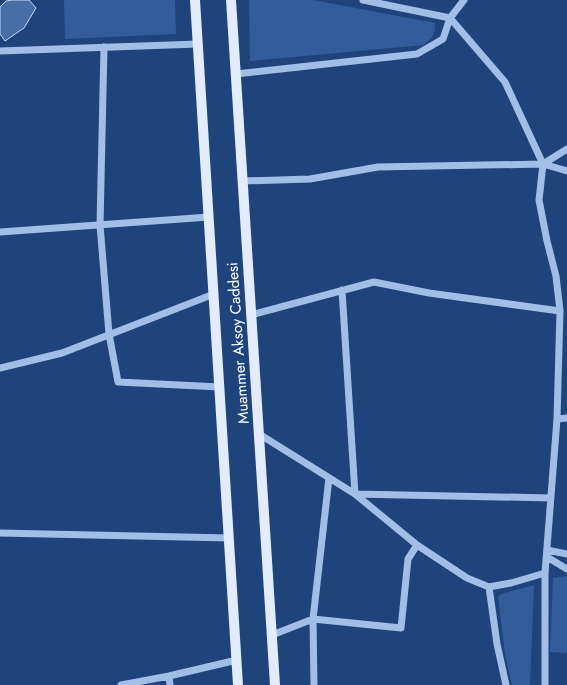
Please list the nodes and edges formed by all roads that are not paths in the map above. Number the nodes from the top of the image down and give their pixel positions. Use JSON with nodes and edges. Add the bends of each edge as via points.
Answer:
{"nodes":[{"id":1,"x":195,"y":0,"type":"edge"},
{"id":2,"x":231,"y":0,"type":"edge"},
{"id":3,"x":363,"y":0,"type":"edge"},
{"id":4,"x":464,"y":0,"type":"edge"},
{"id":5,"x":450,"y":18,"type":"junction"},
{"id":6,"x":198,"y":44,"type":"junction"},
{"id":7,"x":104,"y":47,"type":"junction"},
{"id":8,"x":0,"y":51,"type":"edge"},
{"id":9,"x":236,"y":74,"type":"junction"},
{"id":10,"x":567,"y":149,"type":"edge"},
{"id":11,"x":543,"y":164,"type":"junction"},
{"id":12,"x":567,"y":171,"type":"edge"},
{"id":13,"x":243,"y":181,"type":"junction"},
{"id":14,"x":209,"y":217,"type":"junction"},
{"id":15,"x":100,"y":225,"type":"junction"},
{"id":16,"x":0,"y":232,"type":"edge"},
{"id":17,"x":342,"y":290,"type":"junction"},
{"id":18,"x":214,"y":294,"type":"junction"},
{"id":19,"x":560,"y":311,"type":"junction"},
{"id":20,"x":251,"y":315,"type":"junction"},
{"id":21,"x":109,"y":334,"type":"junction"},
{"id":22,"x":0,"y":368,"type":"edge"},
{"id":23,"x":220,"y":387,"type":"junction"},
{"id":24,"x":567,"y":418,"type":"edge"},
{"id":25,"x":557,"y":419,"type":"junction"},
{"id":26,"x":259,"y":434,"type":"junction"},
{"id":27,"x":329,"y":478,"type":"junction"},
{"id":28,"x":355,"y":494,"type":"junction"},
{"id":29,"x":551,"y":498,"type":"junction"},
{"id":30,"x":0,"y":533,"type":"edge"},
{"id":31,"x":229,"y":538,"type":"junction"},
{"id":32,"x":417,"y":545,"type":"junction"},
{"id":33,"x":547,"y":553,"type":"junction"},
{"id":34,"x":567,"y":554,"type":"edge"},
{"id":35,"x":567,"y":569,"type":"edge"},
{"id":36,"x":545,"y":573,"type":"junction"},
{"id":37,"x":489,"y":587,"type":"junction"},
{"id":38,"x":313,"y":619,"type":"junction"},
{"id":39,"x":272,"y":635,"type":"junction"},
{"id":40,"x":237,"y":660,"type":"junction"},
{"id":41,"x":169,"y":676,"type":"junction"},
{"id":42,"x":120,"y":685,"type":"edge"},
{"id":43,"x":170,"y":685,"type":"edge"},
{"id":44,"x":238,"y":685,"type":"edge"},
{"id":45,"x":275,"y":685,"type":"edge"},
{"id":46,"x":314,"y":685,"type":"edge"},
{"id":47,"x":506,"y":685,"type":"edge"},
{"id":48,"x":544,"y":685,"type":"edge"}],
"edges":[{"from":1,"to":6,"type":"main road","name":"Muammer Aksoy Caddesi"},
{"from":2,"to":9,"type":"main road","name":"Muammer Aksoy Caddesi"},
{"from":3,"to":5,"type":"street"},
{"from":4,"to":5,"type":"street"},
{"from":5,"to":9,"type":"street","via":[[443,39],[417,54]]},
{"from":5,"to":11,"type":"street","via":[[505,82]]},
{"from":6,"to":7,"type":"street"},
{"from":6,"to":14,"type":"main road","name":"Muammer Aksoy Caddesi"},
{"from":7,"to":8,"type":"street"},
{"from":7,"to":15,"type":"street"},
{"from":9,"to":13,"type":"main road","name":"Muammer Aksoy Caddesi"},
{"from":10,"to":11,"type":"street"},
{"from":11,"to":12,"type":"street"},
{"from":11,"to":13,"type":"street","via":[[378,167],[310,179]]},
{"from":11,"to":19,"type":"street","via":[[539,200],[556,276]]},
{"from":13,"to":20,"type":"main road","name":"Muammer Aksoy Caddesi"},
{"from":14,"to":15,"type":"street"},
{"from":14,"to":18,"type":"main road","name":"Muammer Aksoy Caddesi"},
{"from":15,"to":16,"type":"street"},
{"from":15,"to":21,"type":"street"},
{"from":17,"to":19,"type":"street","via":[[374,282],[429,293]]},
{"from":17,"to":20,"type":"street"},
{"from":17,"to":28,"type":"street"},
{"from":18,"to":21,"type":"street"},
{"from":18,"to":23,"type":"main road","name":"Muammer Aksoy Caddesi"},
{"from":19,"to":25,"type":"street"},
{"from":20,"to":26,"type":"main road","name":"Muammer Aksoy Caddesi"},
{"from":21,"to":22,"type":"street","via":[[62,353]]},
{"from":21,"to":23,"type":"street","via":[[118,382]]},
{"from":23,"to":31,"type":"main road","name":"Muammer Aksoy Caddesi"},
{"from":24,"to":25,"type":"street"},
{"from":25,"to":29,"type":"street"},
{"from":26,"to":27,"type":"street"},
{"from":26,"to":39,"type":"main road","name":"Muammer Aksoy Caddesi"},
{"from":27,"to":28,"type":"street"},
{"from":27,"to":38,"type":"street"},
{"from":28,"to":29,"type":"street"},
{"from":28,"to":32,"type":"street"},
{"from":29,"to":33,"type":"street"},
{"from":30,"to":31,"type":"street"},
{"from":31,"to":40,"type":"main road","name":"Muammer Aksoy Caddesi"},
{"from":32,"to":37,"type":"street","via":[[467,578]]},
{"from":32,"to":38,"type":"street","via":[[408,559],[401,628]]},
{"from":33,"to":34,"type":"street"},
{"from":33,"to":35,"type":"street"},
{"from":33,"to":36,"type":"street"},
{"from":36,"to":37,"type":"street"},
{"from":36,"to":48,"type":"street"},
{"from":37,"to":47,"type":"street"},
{"from":38,"to":39,"type":"street"},
{"from":38,"to":46,"type":"street"},
{"from":39,"to":45,"type":"main road","name":"Muammer Aksoy Caddesi"},
{"from":40,"to":41,"type":"street"},
{"from":40,"to":44,"type":"main road","name":"Muammer Aksoy Caddesi"},
{"from":41,"to":42,"type":"street"},
{"from":41,"to":43,"type":"street"}]}
